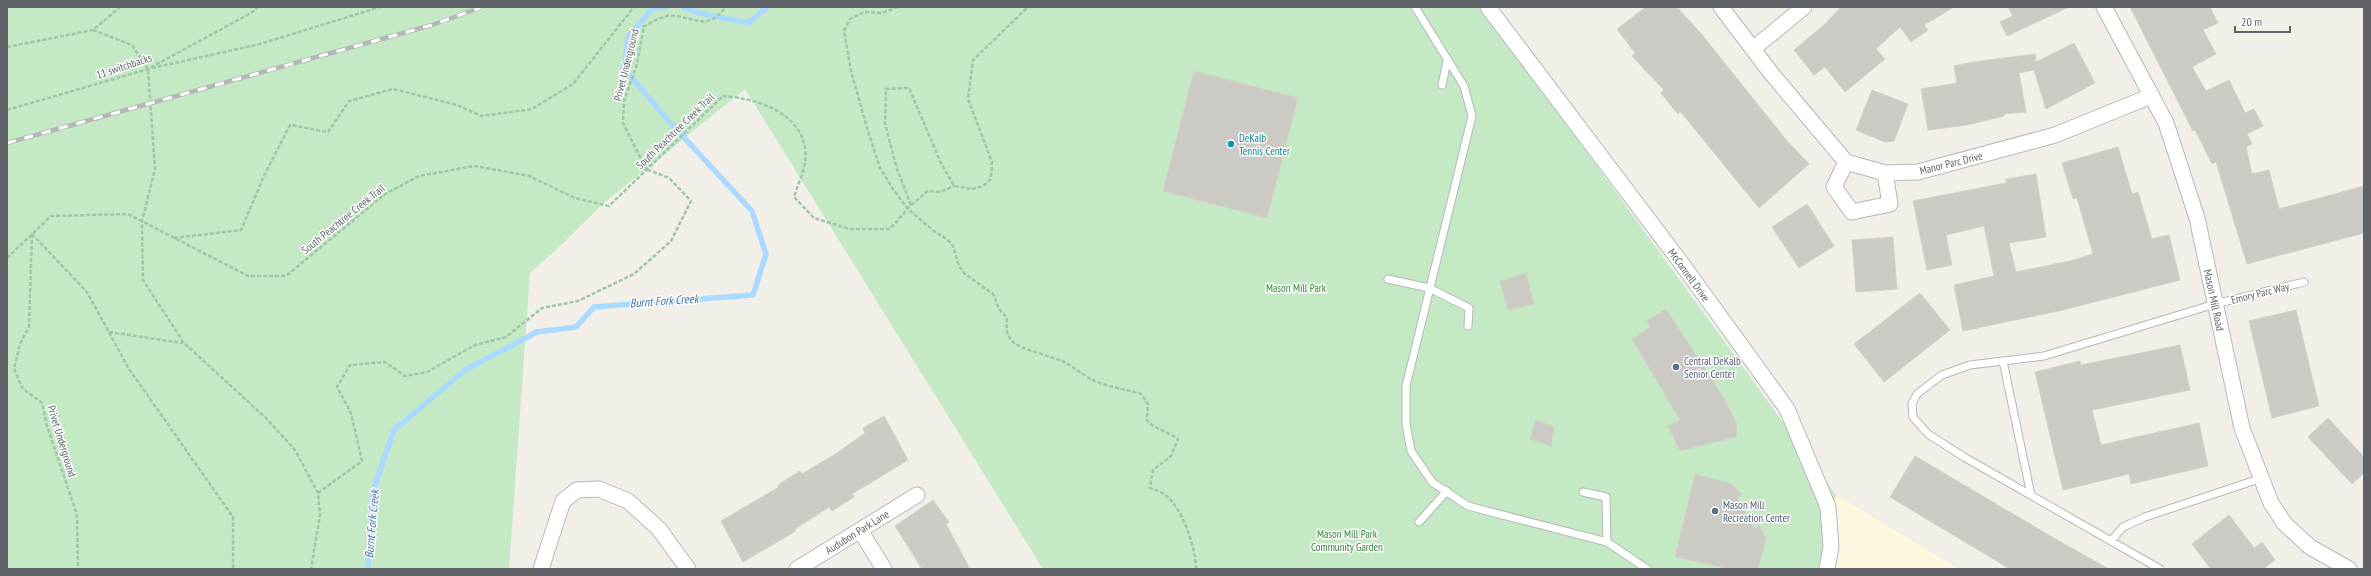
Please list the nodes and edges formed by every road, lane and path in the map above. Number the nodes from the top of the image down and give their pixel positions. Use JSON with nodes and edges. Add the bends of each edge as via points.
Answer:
{"nodes":[{"id":1,"x":120,"y":7,"type":"edge"},
{"id":2,"x":258,"y":7,"type":"edge"},
{"id":3,"x":380,"y":7,"type":"edge"},
{"id":4,"x":634,"y":7,"type":"edge"},
{"id":5,"x":726,"y":7,"type":"edge"},
{"id":6,"x":898,"y":7,"type":"edge"},
{"id":7,"x":1028,"y":7,"type":"edge"},
{"id":8,"x":1415,"y":7,"type":"edge"},
{"id":9,"x":1488,"y":7,"type":"edge"},
{"id":10,"x":1720,"y":7,"type":"edge"},
{"id":11,"x":1804,"y":7,"type":"edge"},
{"id":12,"x":2104,"y":7,"type":"edge"},
{"id":13,"x":93,"y":30,"type":"junction"},
{"id":14,"x":7,"y":47,"type":"edge"},
{"id":15,"x":1754,"y":48,"type":"junction"},
{"id":16,"x":1448,"y":61,"type":"junction"},
{"id":17,"x":148,"y":69,"type":"junction"},
{"id":18,"x":1442,"y":85,"type":"dead end"},
{"id":19,"x":2151,"y":96,"type":"junction"},
{"id":20,"x":7,"y":110,"type":"edge"},
{"id":21,"x":1846,"y":162,"type":"junction"},
{"id":22,"x":1885,"y":174,"type":"junction"},
{"id":23,"x":954,"y":186,"type":"junction"},
{"id":24,"x":911,"y":205,"type":"junction"},
{"id":25,"x":908,"y":209,"type":"junction"},
{"id":26,"x":142,"y":221,"type":"junction"},
{"id":27,"x":32,"y":234,"type":"junction"},
{"id":28,"x":174,"y":238,"type":"junction"},
{"id":29,"x":7,"y":258,"type":"edge"},
{"id":30,"x":1388,"y":279,"type":"dead end"},
{"id":31,"x":2304,"y":282,"type":"dead end"},
{"id":32,"x":1429,"y":288,"type":"junction"},
{"id":33,"x":2215,"y":304,"type":"junction"},
{"id":34,"x":1468,"y":326,"type":"dead end"},
{"id":35,"x":109,"y":332,"type":"junction"},
{"id":36,"x":184,"y":343,"type":"junction"},
{"id":37,"x":2002,"y":361,"type":"junction"},
{"id":38,"x":2262,"y":478,"type":"junction"},
{"id":39,"x":1447,"y":492,"type":"junction"},
{"id":40,"x":1583,"y":492,"type":"dead end"},
{"id":41,"x":318,"y":493,"type":"junction"},
{"id":42,"x":917,"y":495,"type":"dead end"},
{"id":43,"x":2031,"y":495,"type":"junction"},
{"id":44,"x":1419,"y":522,"type":"dead end"},
{"id":45,"x":860,"y":530,"type":"junction"},
{"id":46,"x":2111,"y":541,"type":"junction"},
{"id":47,"x":1607,"y":542,"type":"junction"},
{"id":48,"x":78,"y":569,"type":"edge"},
{"id":49,"x":233,"y":569,"type":"edge"},
{"id":50,"x":310,"y":569,"type":"edge"},
{"id":51,"x":541,"y":569,"type":"edge"},
{"id":52,"x":688,"y":569,"type":"edge"},
{"id":53,"x":797,"y":569,"type":"edge"},
{"id":54,"x":884,"y":569,"type":"edge"},
{"id":55,"x":1196,"y":569,"type":"edge"},
{"id":56,"x":1647,"y":569,"type":"edge"},
{"id":57,"x":1827,"y":569,"type":"edge"},
{"id":58,"x":2160,"y":569,"type":"edge"},
{"id":59,"x":2349,"y":569,"type":"edge"}],
"edges":[{"from":1,"to":13,"type":"path"},
{"from":2,"to":17,"type":"path","name":"11 switchbacks"},
{"from":3,"to":17,"type":"path","via":[[260,44]]},
{"from":4,"to":28,"type":"path","via":[[573,84],[532,109],[482,116],[458,105],[393,89],[349,101],[328,132],[290,125],[263,178],[241,230]]},
{"from":5,"to":41,"type":"path","name":"Privet Underground","via":[[718,17],[702,22],[667,16],[644,26],[636,64],[624,101],[623,123],[646,169],[669,178],[691,201],[671,241],[634,274],[578,301],[542,308],[506,337],[475,345],[427,372],[405,376],[385,362],[350,365],[337,387],[351,413],[362,461]]},
{"from":6,"to":25,"type":"path","via":[[882,13],[864,12],[850,19],[844,31],[851,71],[880,168]]},
{"from":7,"to":23,"type":"path","bridge":true,"via":[[973,60],[968,99],[992,162],[991,178],[983,186],[972,189]]},
{"from":8,"to":16,"type":"lane"},
{"from":9,"to":57,"type":"street","name":"McConnell Drive","via":[[1679,260],[1787,409],[1828,507],[1831,547]]},
{"from":10,"to":15,"type":"street"},
{"from":11,"to":15,"type":"street"},
{"from":12,"to":19,"type":"street","name":"Mason Mill Road"},
{"from":13,"to":14,"type":"path"},
{"from":13,"to":17,"type":"path","via":[[132,45]]},
{"from":15,"to":21,"type":"street","via":[[1771,73]]},
{"from":16,"to":18,"type":"lane"},
{"from":16,"to":32,"type":"lane","via":[[1464,86],[1472,116]]},
{"from":17,"to":20,"type":"path","name":"11 switchbacks"},
{"from":17,"to":26,"type":"path","via":[[155,170]]},
{"from":19,"to":22,"type":"street","name":"Manor Parc Drive","via":[[2055,135],[1918,172]]},
{"from":19,"to":33,"type":"street","name":"Mason Mill Road","via":[[2166,123],[2197,218]]},
{"from":21,"to":22,"type":"street","name":"Manor Parc Drive"},
{"from":21,"to":22,"type":"street","via":[[1834,187],[1852,212],[1890,204]]},
{"from":23,"to":24,"type":"path","name":"South Peachtree Creek Trail","via":[[941,192],[928,191]]},
{"from":23,"to":24,"type":"path","bridge":true,"via":[[941,163],[909,88],[886,89],[885,124],[897,169]]},
{"from":24,"to":25,"type":"path","name":"South Peachtree Creek Trail","bridge":true},
{"from":25,"to":28,"type":"path","name":"South Peachtree Creek Trail","bridge":true,"via":[[890,229],[850,229],[814,218],[794,197],[806,161],[801,133],[779,110],[742,97],[722,96],[609,206],[574,198],[529,176],[474,166],[419,176],[385,194],[286,276],[248,276]]},
{"from":25,"to":55,"type":"path","via":[[950,242],[958,257],[959,266],[965,274],[993,294],[999,309],[1007,318],[1006,329],[1015,345],[1061,361],[1091,380],[1141,394],[1148,404],[1147,420],[1152,427],[1164,430],[1178,439],[1172,456],[1153,470],[1150,488],[1164,494],[1181,516],[1193,550]]},
{"from":26,"to":27,"type":"path","name":"South Peachtree Creek Trail","bridge":true,"via":[[128,214],[51,216]]},
{"from":26,"to":28,"type":"path","name":"South Peachtree Creek Trail","bridge":true},
{"from":26,"to":36,"type":"path","via":[[143,280]]},
{"from":27,"to":29,"type":"path","name":"South Peachtree Creek Trail","bridge":true},
{"from":27,"to":35,"type":"path","via":[[86,292]]},
{"from":27,"to":48,"type":"path","name":"Privet Underground","via":[[29,328],[20,344],[14,368],[22,388],[42,403],[47,426],[77,515]]},
{"from":30,"to":32,"type":"lane"},
{"from":31,"to":33,"type":"lane","name":"Emory Parc Way"},
{"from":32,"to":34,"type":"lane","via":[[1469,308]]},
{"from":32,"to":39,"type":"lane","via":[[1406,386],[1406,424],[1411,451],[1432,482]]},
{"from":33,"to":37,"type":"lane","name":"Emory Parc Way","via":[[2044,356]]},
{"from":33,"to":38,"type":"street","name":"Mason Mill Road","via":[[2242,428]]},
{"from":35,"to":36,"type":"path"},
{"from":35,"to":49,"type":"path","via":[[129,369],[233,517]]},
{"from":36,"to":41,"type":"path","via":[[266,418],[294,450]]},
{"from":37,"to":43,"type":"lane"},
{"from":37,"to":43,"type":"lane","name":"Emory Parc Way","via":[[1970,365],[1942,375],[1918,393],[1912,403],[1913,417],[1928,434]]},
{"from":38,"to":46,"type":"lane","via":[[2145,517],[2123,527]]},
{"from":38,"to":59,"type":"street","name":"Mason Mill Road","via":[[2271,503],[2285,524],[2310,547]]},
{"from":39,"to":44,"type":"lane"},
{"from":39,"to":47,"type":"lane","via":[[1468,506]]},
{"from":40,"to":47,"type":"lane","via":[[1606,497]]},
{"from":41,"to":50,"type":"path","via":[[320,515]]},
{"from":42,"to":45,"type":"street","name":"Audubon Park Lane"},
{"from":43,"to":46,"type":"lane","name":"Emory Parc Way"},
{"from":45,"to":53,"type":"street","name":"Audubon Park Lane"},
{"from":45,"to":54,"type":"street"},
{"from":46,"to":58,"type":"lane","name":"Emory Parc Way"},
{"from":47,"to":56,"type":"lane"},
{"from":51,"to":52,"type":"street","via":[[563,501],[577,490],[599,489],[628,501],[659,529]]}]}
